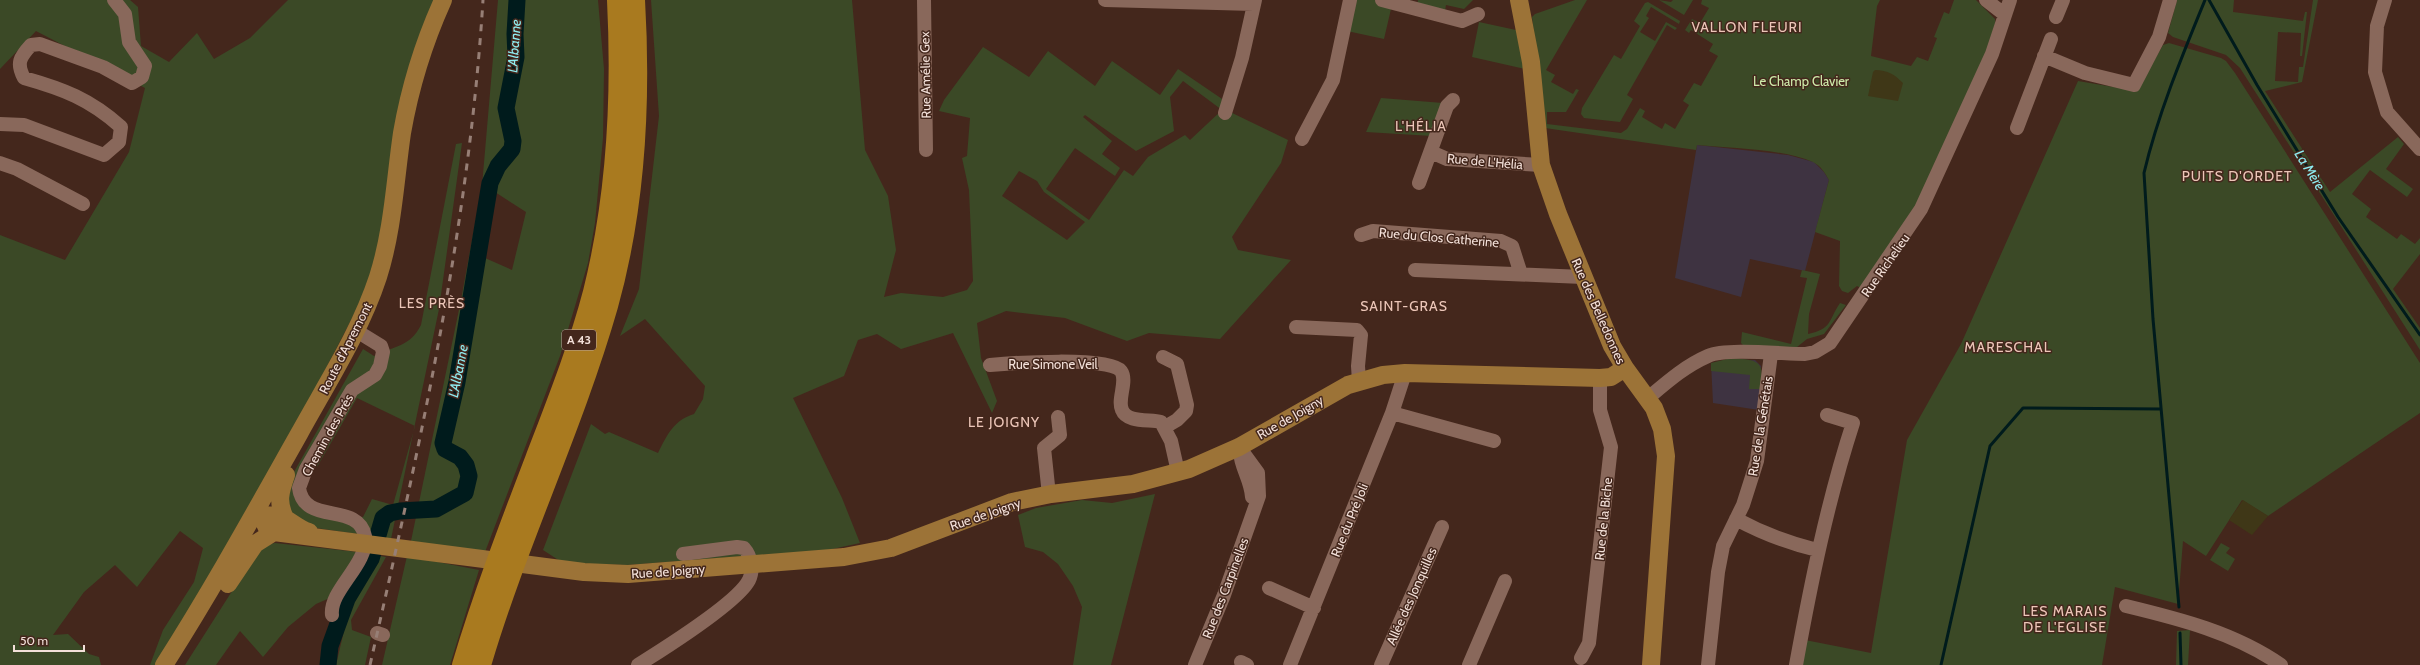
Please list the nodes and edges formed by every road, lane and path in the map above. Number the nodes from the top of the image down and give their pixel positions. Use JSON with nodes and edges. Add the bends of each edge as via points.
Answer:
{"nodes":[{"id":1,"x":114,"y":0,"type":"edge"},
{"id":2,"x":443,"y":0,"type":"edge"},
{"id":3,"x":451,"y":0,"type":"edge"},
{"id":4,"x":617,"y":0,"type":"edge"},
{"id":5,"x":635,"y":0,"type":"edge"},
{"id":6,"x":924,"y":0,"type":"edge"},
{"id":7,"x":1105,"y":0,"type":"edge"},
{"id":8,"x":1350,"y":0,"type":"edge"},
{"id":9,"x":1382,"y":0,"type":"edge"},
{"id":10,"x":1519,"y":0,"type":"edge"},
{"id":11,"x":1986,"y":0,"type":"edge"},
{"id":12,"x":2010,"y":0,"type":"edge"},
{"id":13,"x":2063,"y":0,"type":"edge"},
{"id":14,"x":2170,"y":0,"type":"edge"},
{"id":15,"x":2385,"y":0,"type":"edge"},
{"id":16,"x":1254,"y":2,"type":"edge"},
{"id":17,"x":1478,"y":14,"type":"dead end"},
{"id":18,"x":2004,"y":14,"type":"junction"},
{"id":19,"x":2056,"y":17,"type":"dead end"},
{"id":20,"x":2051,"y":39,"type":"dead end"},
{"id":21,"x":2044,"y":56,"type":"junction"},
{"id":22,"x":1454,"y":100,"type":"dead end"},
{"id":23,"x":1225,"y":113,"type":"dead end"},
{"id":24,"x":0,"y":124,"type":"edge"},
{"id":25,"x":2017,"y":128,"type":"dead end"},
{"id":26,"x":1302,"y":139,"type":"dead end"},
{"id":27,"x":2420,"y":149,"type":"edge"},
{"id":28,"x":926,"y":150,"type":"dead end"},
{"id":29,"x":1431,"y":152,"type":"junction"},
{"id":30,"x":0,"y":163,"type":"edge"},
{"id":31,"x":1540,"y":165,"type":"junction"},
{"id":32,"x":1419,"y":183,"type":"dead end"},
{"id":33,"x":83,"y":204,"type":"dead end"},
{"id":34,"x":1361,"y":235,"type":"dead end"},
{"id":35,"x":1415,"y":270,"type":"dead end"},
{"id":36,"x":1521,"y":274,"type":"junction"},
{"id":37,"x":1584,"y":277,"type":"junction"},
{"id":38,"x":1296,"y":327,"type":"dead end"},
{"id":39,"x":359,"y":332,"type":"junction"},
{"id":40,"x":1771,"y":354,"type":"junction"},
{"id":41,"x":1163,"y":357,"type":"dead end"},
{"id":42,"x":990,"y":366,"type":"dead end"},
{"id":43,"x":1625,"y":368,"type":"junction"},
{"id":44,"x":1405,"y":373,"type":"junction"},
{"id":45,"x":1600,"y":378,"type":"junction"},
{"id":46,"x":1359,"y":381,"type":"junction"},
{"id":47,"x":1648,"y":398,"type":"junction"},
{"id":48,"x":1392,"y":413,"type":"junction"},
{"id":49,"x":1826,"y":415,"type":"dead end"},
{"id":50,"x":1058,"y":417,"type":"dead end"},
{"id":51,"x":1166,"y":427,"type":"junction"},
{"id":52,"x":1494,"y":441,"type":"dead end"},
{"id":53,"x":1239,"y":447,"type":"junction"},
{"id":54,"x":1178,"y":472,"type":"junction"},
{"id":55,"x":286,"y":475,"type":"junction"},
{"id":56,"x":1049,"y":495,"type":"junction"},
{"id":57,"x":257,"y":514,"type":"junction"},
{"id":58,"x":1736,"y":519,"type":"junction"},
{"id":59,"x":280,"y":525,"type":"junction"},
{"id":60,"x":1442,"y":527,"type":"dead end"},
{"id":61,"x":1817,"y":550,"type":"junction"},
{"id":62,"x":683,"y":554,"type":"dead end"},
{"id":63,"x":752,"y":565,"type":"junction"},
{"id":64,"x":1505,"y":581,"type":"dead end"},
{"id":65,"x":1269,"y":588,"type":"dead end"},
{"id":66,"x":218,"y":599,"type":"junction"},
{"id":67,"x":2126,"y":606,"type":"dead end"},
{"id":68,"x":1314,"y":608,"type":"junction"},
{"id":69,"x":332,"y":615,"type":"dead end"},
{"id":70,"x":1580,"y":658,"type":"dead end"},
{"id":71,"x":164,"y":665,"type":"edge"},
{"id":72,"x":176,"y":665,"type":"edge"},
{"id":73,"x":462,"y":665,"type":"edge"},
{"id":74,"x":481,"y":665,"type":"edge"},
{"id":75,"x":638,"y":665,"type":"edge"},
{"id":76,"x":1195,"y":665,"type":"edge"},
{"id":77,"x":1290,"y":665,"type":"edge"},
{"id":78,"x":1381,"y":665,"type":"edge"},
{"id":79,"x":1469,"y":665,"type":"edge"},
{"id":80,"x":1651,"y":665,"type":"edge"},
{"id":81,"x":1708,"y":665,"type":"edge"},
{"id":82,"x":1796,"y":665,"type":"edge"},
{"id":83,"x":2281,"y":665,"type":"edge"}],
"edges":[{"from":1,"to":24,"type":"street","via":[[126,14],[129,42],[145,66],[142,78],[132,83],[103,67],[40,44],[31,46],[20,58],[18,67],[24,78],[80,97],[102,109],[121,127],[119,142],[104,155],[24,124]]},
{"from":2,"to":39,"type":"main road","name":"Route d'Apremont","via":[[427,37],[408,101],[391,213],[378,275]]},
{"from":3,"to":39,"type":"main road","name":"Route d'Apremont","via":[[435,42],[418,105],[385,278]]},
{"from":4,"to":73,"type":"highway","number":"A 43","via":[[620,75],[618,122],[613,188],[601,258],[574,353],[491,574]]},
{"from":5,"to":74,"type":"highway","number":"A 43","via":[[638,71],[635,151],[618,266],[593,356]]},
{"from":6,"to":28,"type":"street","name":"Rue Amélie Gex"},
{"from":7,"to":16,"type":"street"},
{"from":8,"to":26,"type":"street","via":[[1333,80]]},
{"from":9,"to":17,"type":"street","via":[[1462,21]]},
{"from":10,"to":31,"type":"main road","name":"Rue des Belledonnes","via":[[1531,62]]},
{"from":11,"to":18,"type":"street"},
{"from":12,"to":18,"type":"street","name":"Rue Richelieu"},
{"from":13,"to":19,"type":"street"},
{"from":14,"to":21,"type":"street","via":[[2159,38],[2134,85],[2085,73]]},
{"from":15,"to":27,"type":"street","via":[[2377,26],[2374,72],[2387,112]]},
{"from":16,"to":23,"type":"street","via":[[1242,58]]},
{"from":18,"to":40,"type":"street","name":"Rue Richelieu","via":[[1992,54],[1945,158],[1921,209],[1895,251],[1830,343],[1815,352],[1805,354]]},
{"from":20,"to":21,"type":"street"},
{"from":21,"to":25,"type":"street"},
{"from":22,"to":29,"type":"street","name":"Rue de L'Hélia","via":[[1447,106]]},
{"from":29,"to":31,"type":"street","name":"Rue de L'Hélia","via":[[1446,159]]},
{"from":29,"to":32,"type":"street","name":"Rue de L'Hélia"},
{"from":30,"to":33,"type":"street","via":[[18,169]]},
{"from":31,"to":37,"type":"main road","name":"Rue des Belledonnes"},
{"from":34,"to":36,"type":"street","name":"Rue du Clos Catherine","via":[[1373,231],[1501,241],[1512,246]]},
{"from":35,"to":36,"type":"street"},
{"from":36,"to":37,"type":"street"},
{"from":37,"to":43,"type":"main road","name":"Rue des Belledonnes","via":[[1612,346]]},
{"from":38,"to":46,"type":"street","via":[[1357,330],[1362,335]]},
{"from":39,"to":55,"type":"main road","name":"Route d'Apremont"},
{"from":39,"to":57,"type":"main road","name":"Route d'Apremont"},
{"from":39,"to":69,"type":"street","name":"Chemin des Prés","via":[[381,346],[383,352],[380,366],[375,375],[352,390],[306,469],[299,488],[303,500],[311,508],[352,518],[361,525],[365,538],[354,569],[331,606]]},
{"from":40,"to":47,"type":"street","name":"Rue Richelieu","via":[[1729,352],[1709,355],[1681,371]]},
{"from":40,"to":58,"type":"street","name":"Rue de la Génétais","via":[[1757,461]]},
{"from":41,"to":51,"type":"street","via":[[1177,364],[1187,405],[1183,416]]},
{"from":42,"to":51,"type":"street","name":"Rue Simone Veil","via":[[1034,362],[1080,363],[1117,368],[1122,372],[1123,378],[1120,406],[1123,412],[1128,417],[1161,422]]},
{"from":43,"to":45,"type":"main road","name":"Rue de Joigny","via":[[1611,377]]},
{"from":43,"to":47,"type":"main road","name":"Rue des Belledonnes"},
{"from":44,"to":45,"type":"main road","name":"Rue de Joigny"},
{"from":44,"to":46,"type":"main road","name":"Rue de Joigny"},
{"from":44,"to":48,"type":"street","name":"Rue du Pré Joli"},
{"from":45,"to":70,"type":"street","name":"Rue de la Biche","via":[[1600,410],[1611,447],[1589,643]]},
{"from":46,"to":53,"type":"main road","name":"Rue de Joigny","via":[[1319,400]]},
{"from":47,"to":80,"type":"main road","name":"Rue des Belledonnes","via":[[1662,429],[1666,456]]},
{"from":48,"to":52,"type":"street"},
{"from":48,"to":68,"type":"street","name":"Rue du Pré Joli"},
{"from":49,"to":61,"type":"street","via":[[1853,423]]},
{"from":50,"to":56,"type":"street","via":[[1060,435],[1044,448]]},
{"from":51,"to":54,"type":"street"},
{"from":53,"to":54,"type":"main road","name":"Rue de Joigny"},
{"from":53,"to":76,"type":"street","name":"Rue des Carpinelles","via":[[1241,464],[1249,479],[1254,511],[1224,595]]},
{"from":54,"to":56,"type":"main road","name":"Rue de Joigny","via":[[1133,484]]},
{"from":55,"to":57,"type":"main road","name":"Route d'Apremont"},
{"from":55,"to":59,"type":"main road","via":[[279,496]]},
{"from":56,"to":63,"type":"main road","name":"Rue de Joigny","via":[[1012,502],[891,548],[844,557]]},
{"from":57,"to":59,"type":"main road","via":[[267,528]]},
{"from":57,"to":66,"type":"main road","name":"Route d'Apremont"},
{"from":57,"to":71,"type":"main road","name":"Route d'Apremont"},
{"from":58,"to":61,"type":"street","via":[[1762,533]]},
{"from":58,"to":81,"type":"street","name":"Rue de la Génétais","via":[[1723,546],[1718,572]]},
{"from":59,"to":63,"type":"main road","name":"Rue de Joigny","via":[[346,542],[584,572],[628,574]]},
{"from":59,"to":66,"type":"main road","via":[[255,544]]},
{"from":60,"to":78,"type":"street","name":"Allée des Jonquilles"},
{"from":61,"to":82,"type":"street"},
{"from":62,"to":63,"type":"street","via":[[744,548]]},
{"from":63,"to":75,"type":"street","via":[[749,580],[728,602]]},
{"from":64,"to":79,"type":"street"},
{"from":65,"to":68,"type":"street"},
{"from":66,"to":72,"type":"main road","name":"Route d'Apremont"},
{"from":67,"to":83,"type":"street","via":[[2215,631],[2245,644]]},
{"from":68,"to":77,"type":"street","name":"Rue du Pré Joli"}]}
